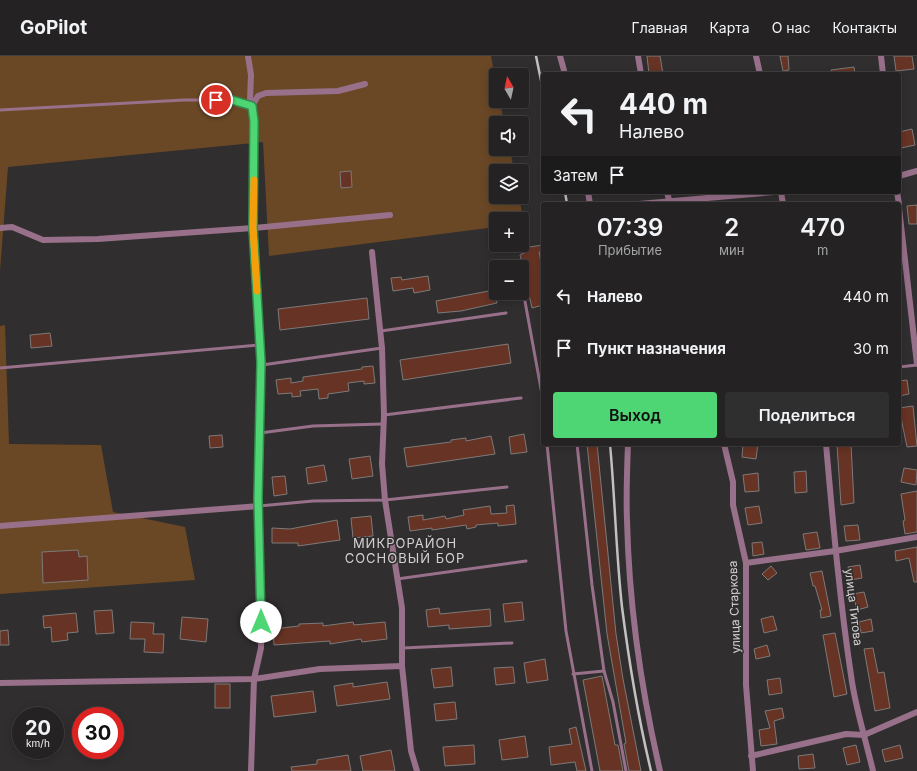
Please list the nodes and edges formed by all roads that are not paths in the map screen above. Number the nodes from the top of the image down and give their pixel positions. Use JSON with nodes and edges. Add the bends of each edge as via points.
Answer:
{"nodes":[{"id":1,"x":248,"y":56,"type":"edge"},
{"id":2,"x":560,"y":56,"type":"edge"},
{"id":3,"x":638,"y":56,"type":"edge"},
{"id":4,"x":756,"y":56,"type":"edge"},
{"id":5,"x":881,"y":56,"type":"edge"},
{"id":6,"x":564,"y":72,"type":"edge"},
{"id":7,"x":642,"y":72,"type":"edge"},
{"id":8,"x":760,"y":72,"type":"edge"},
{"id":9,"x":883,"y":72,"type":"edge"},
{"id":10,"x":365,"y":84,"type":"dead end"},
{"id":11,"x":252,"y":106,"type":"junction"},
{"id":12,"x":0,"y":110,"type":"edge"},
{"id":13,"x":917,"y":171,"type":"edge"},
{"id":14,"x":901,"y":175,"type":"edge"},
{"id":15,"x":753,"y":194,"type":"edge"},
{"id":16,"x":670,"y":202,"type":"edge"},
{"id":17,"x":390,"y":215,"type":"dead end"},
{"id":18,"x":901,"y":225,"type":"edge"},
{"id":19,"x":0,"y":228,"type":"edge"},
{"id":20,"x":253,"y":228,"type":"junction"},
{"id":21,"x":372,"y":252,"type":"dead end"},
{"id":22,"x":525,"y":300,"type":"edge"},
{"id":23,"x":506,"y":313,"type":"dead end"},
{"id":24,"x":382,"y":331,"type":"junction"},
{"id":25,"x":260,"y":345,"type":"junction"},
{"id":26,"x":382,"y":348,"type":"junction"},
{"id":27,"x":261,"y":364,"type":"junction"},
{"id":28,"x":917,"y":365,"type":"edge"},
{"id":29,"x":0,"y":368,"type":"edge"},
{"id":30,"x":901,"y":368,"type":"edge"},
{"id":31,"x":541,"y":389,"type":"edge"},
{"id":32,"x":521,"y":398,"type":"dead end"},
{"id":33,"x":384,"y":415,"type":"junction"},
{"id":34,"x":384,"y":424,"type":"junction"},
{"id":35,"x":260,"y":434,"type":"junction"},
{"id":36,"x":547,"y":446,"type":"edge"},
{"id":37,"x":578,"y":446,"type":"edge"},
{"id":38,"x":628,"y":446,"type":"edge"},
{"id":39,"x":724,"y":446,"type":"edge"},
{"id":40,"x":826,"y":446,"type":"edge"},
{"id":41,"x":507,"y":487,"type":"dead end"},
{"id":42,"x":385,"y":500,"type":"junction"},
{"id":43,"x":258,"y":506,"type":"junction"},
{"id":44,"x":0,"y":526,"type":"edge"},
{"id":45,"x":917,"y":537,"type":"edge"},
{"id":46,"x":836,"y":551,"type":"junction"},
{"id":47,"x":526,"y":561,"type":"dead end"},
{"id":48,"x":746,"y":563,"type":"junction"},
{"id":49,"x":397,"y":579,"type":"junction"},
{"id":50,"x":512,"y":643,"type":"dead end"},
{"id":51,"x":403,"y":648,"type":"junction"},
{"id":52,"x":402,"y":666,"type":"junction"},
{"id":53,"x":604,"y":670,"type":"junction"},
{"id":54,"x":573,"y":674,"type":"junction"},
{"id":55,"x":254,"y":679,"type":"junction"},
{"id":56,"x":0,"y":683,"type":"edge"},
{"id":57,"x":917,"y":712,"type":"edge"},
{"id":58,"x":864,"y":735,"type":"junction"},
{"id":59,"x":752,"y":756,"type":"junction"},
{"id":60,"x":251,"y":771,"type":"edge"},
{"id":61,"x":417,"y":771,"type":"edge"},
{"id":62,"x":592,"y":771,"type":"edge"},
{"id":63,"x":626,"y":771,"type":"edge"},
{"id":64,"x":660,"y":771,"type":"edge"},
{"id":65,"x":752,"y":771,"type":"edge"},
{"id":66,"x":873,"y":771,"type":"edge"}],
"edges":[{"from":1,"to":11,"type":"street"},
{"from":2,"to":6,"type":"street"},
{"from":3,"to":7,"type":"street"},
{"from":4,"to":8,"type":"street"},
{"from":5,"to":9,"type":"street"},
{"from":10,"to":11,"type":"street","via":[[338,91],[266,93],[258,96]]},
{"from":11,"to":12,"type":"lane","via":[[232,100],[184,100]]},
{"from":11,"to":20,"type":"street"},
{"from":13,"to":14,"type":"street"},
{"from":15,"to":16,"type":"street"},
{"from":17,"to":20,"type":"street"},
{"from":18,"to":28,"type":"street"},
{"from":19,"to":20,"type":"street","via":[[12,226],[43,240],[98,239]]},
{"from":20,"to":25,"type":"lane"},
{"from":21,"to":24,"type":"street"},
{"from":22,"to":31,"type":"lane"},
{"from":23,"to":24,"type":"lane"},
{"from":24,"to":26,"type":"street"},
{"from":25,"to":27,"type":"lane"},
{"from":25,"to":29,"type":"lane"},
{"from":26,"to":27,"type":"lane"},
{"from":26,"to":33,"type":"street"},
{"from":27,"to":35,"type":"street"},
{"from":28,"to":30,"type":"lane"},
{"from":32,"to":33,"type":"lane"},
{"from":33,"to":34,"type":"street"},
{"from":34,"to":35,"type":"lane","via":[[313,426]]},
{"from":34,"to":42,"type":"street","via":[[382,464]]},
{"from":35,"to":43,"type":"street"},
{"from":36,"to":54,"type":"lane","via":[[566,631]]},
{"from":37,"to":53,"type":"lane","via":[[592,585]]},
{"from":38,"to":64,"type":"street","via":[[627,521],[635,627],[646,712]]},
{"from":39,"to":48,"type":"street","name":"улица Старкова","via":[[733,482],[733,504]]},
{"from":40,"to":46,"type":"street","name":"улица Титова"},
{"from":41,"to":42,"type":"lane"},
{"from":42,"to":43,"type":"lane","via":[[313,501]]},
{"from":42,"to":49,"type":"street"},
{"from":43,"to":44,"type":"street"},
{"from":43,"to":55,"type":"street","via":[[261,648]]},
{"from":45,"to":46,"type":"street"},
{"from":46,"to":48,"type":"street"},
{"from":46,"to":58,"type":"street","name":"улица Титова","via":[[852,683]]},
{"from":47,"to":49,"type":"lane"},
{"from":48,"to":59,"type":"street","name":"улица Старкова","via":[[746,685]]},
{"from":49,"to":51,"type":"street","via":[[402,608]]},
{"from":50,"to":51,"type":"lane"},
{"from":51,"to":52,"type":"street"},
{"from":52,"to":55,"type":"street","via":[[320,669]]},
{"from":52,"to":61,"type":"street","via":[[411,751]]},
{"from":53,"to":54,"type":"lane"},
{"from":53,"to":63,"type":"lane"},
{"from":54,"to":62,"type":"lane"},
{"from":55,"to":56,"type":"street"},
{"from":55,"to":60,"type":"street"},
{"from":57,"to":58,"type":"street"},
{"from":58,"to":59,"type":"street","via":[[846,734]]},
{"from":58,"to":66,"type":"street","name":"улица Титова"},
{"from":59,"to":65,"type":"street","name":"улица Старкова"}]}
